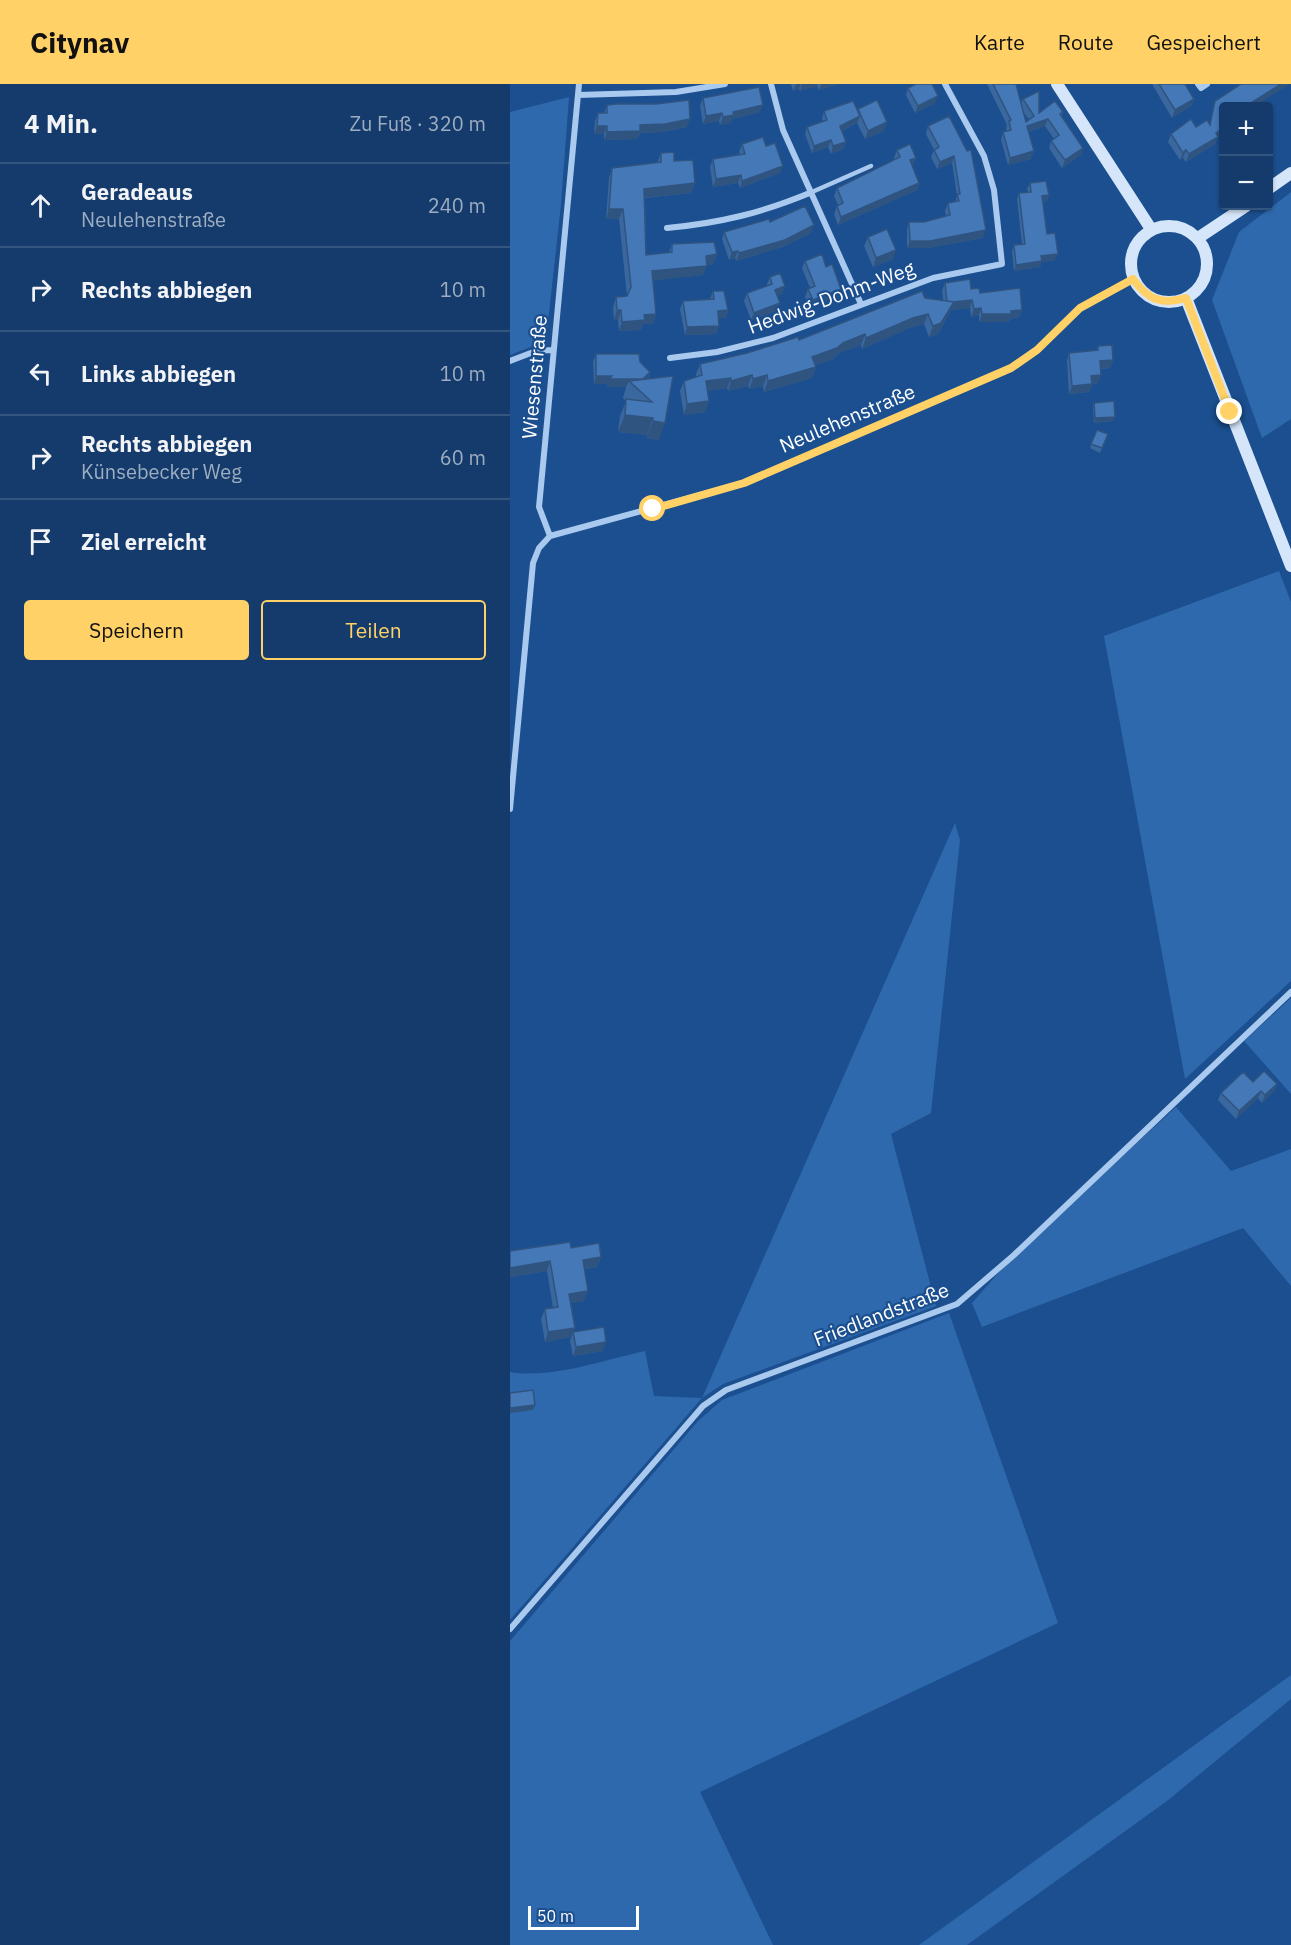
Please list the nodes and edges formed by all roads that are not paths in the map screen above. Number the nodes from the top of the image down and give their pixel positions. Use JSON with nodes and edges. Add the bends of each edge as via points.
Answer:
{"nodes":[{"id":1,"x":579,"y":84,"type":"edge"},
{"id":2,"x":725,"y":84,"type":"edge"},
{"id":3,"x":771,"y":84,"type":"edge"},
{"id":4,"x":945,"y":84,"type":"edge"},
{"id":5,"x":1057,"y":84,"type":"edge"},
{"id":6,"x":1198,"y":84,"type":"edge"},
{"id":7,"x":1207,"y":84,"type":"edge"},
{"id":8,"x":578,"y":95,"type":"junction"},
{"id":9,"x":871,"y":166,"type":"dead end"},
{"id":10,"x":1291,"y":173,"type":"edge"},
{"id":11,"x":1273,"y":186,"type":"edge"},
{"id":12,"x":812,"y":192,"type":"junction"},
{"id":13,"x":1240,"y":210,"type":"edge"},
{"id":14,"x":667,"y":228,"type":"dead end"},
{"id":15,"x":1151,"y":229,"type":"junction"},
{"id":16,"x":1198,"y":238,"type":"junction"},
{"id":17,"x":1133,"y":279,"type":"junction"},
{"id":18,"x":1186,"y":298,"type":"junction"},
{"id":19,"x":861,"y":304,"type":"junction"},
{"id":20,"x":552,"y":350,"type":"junction"},
{"id":21,"x":670,"y":358,"type":"dead end"},
{"id":22,"x":510,"y":361,"type":"edge"},
{"id":23,"x":549,"y":536,"type":"junction"},
{"id":24,"x":1288,"y":547,"type":"edge"},
{"id":25,"x":1291,"y":566,"type":"edge"},
{"id":26,"x":510,"y":809,"type":"edge"},
{"id":27,"x":1291,"y":992,"type":"edge"},
{"id":28,"x":510,"y":1629,"type":"edge"}],
"edges":[{"from":1,"to":8,"type":"street","name":"Wiesenstraße"},
{"from":2,"to":8,"type":"street","via":[[676,92]]},
{"from":3,"to":12,"type":"street","via":[[783,130]]},
{"from":4,"to":19,"type":"street","name":"Hedwig-Dohm-Weg","via":[[984,156],[994,190],[1002,264],[933,278]]},
{"from":5,"to":15,"type":"street"},
{"from":6,"to":7,"type":"street","via":[[1201,88]]},
{"from":8,"to":20,"type":"street","name":"Wiesenstraße"},
{"from":9,"to":12,"type":"lane"},
{"from":10,"to":11,"type":"street"},
{"from":12,"to":14,"type":"street","via":[[771,209],[714,224]]},
{"from":12,"to":19,"type":"street"},
{"from":13,"to":16,"type":"street"},
{"from":15,"to":16,"type":"street","via":[[1176,226]]},
{"from":15,"to":17,"type":"street","via":[[1131,251]]},
{"from":16,"to":18,"type":"street","via":[[1206,253],[1207,271],[1200,287]]},
{"from":17,"to":18,"type":"street","via":[[1143,293],[1156,300],[1172,302]]},
{"from":17,"to":23,"type":"street","name":"Neulehenstraße","via":[[1080,308],[1037,350],[1011,368],[744,483]]},
{"from":18,"to":24,"type":"street"},
{"from":19,"to":21,"type":"street","name":"Hedwig-Dohm-Weg","via":[[773,338],[717,352]]},
{"from":20,"to":22,"type":"street","via":[[536,351]]},
{"from":20,"to":23,"type":"street","name":"Wiesenstraße","via":[[538,507]]},
{"from":23,"to":26,"type":"street","via":[[533,563]]},
{"from":24,"to":25,"type":"street"},
{"from":27,"to":28,"type":"street","name":"Friedlandstraße","via":[[957,1305],[726,1390],[703,1406]]}]}
